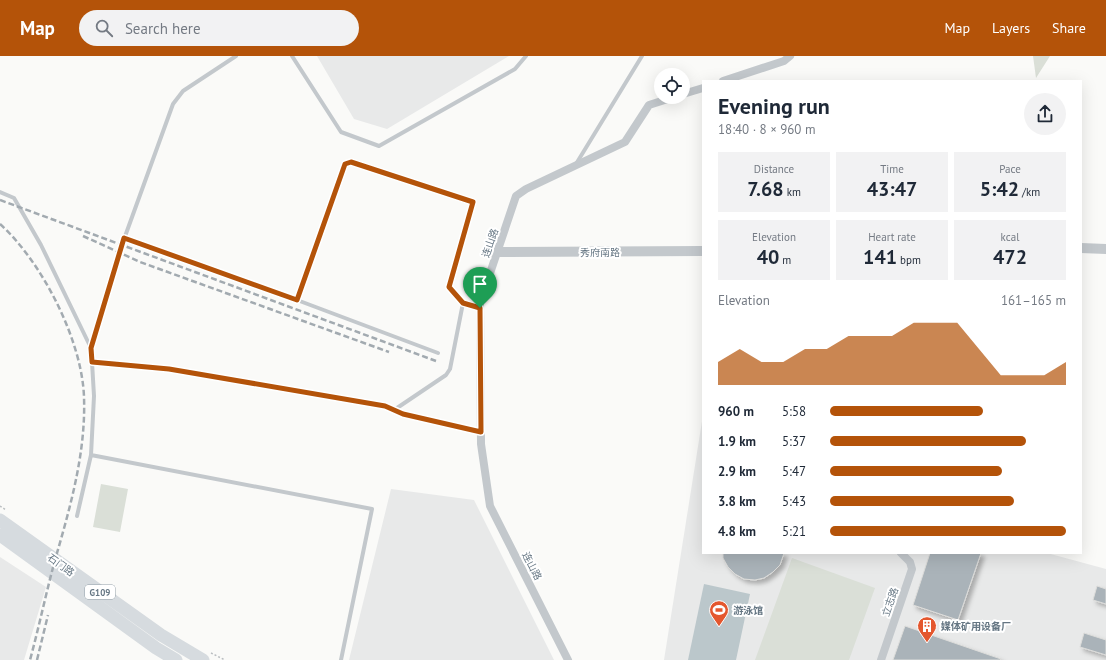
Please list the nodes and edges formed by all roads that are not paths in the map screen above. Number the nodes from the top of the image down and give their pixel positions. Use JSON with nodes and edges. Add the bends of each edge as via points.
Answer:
{"nodes":[{"id":1,"x":236,"y":56,"type":"edge"},
{"id":2,"x":292,"y":56,"type":"edge"},
{"id":3,"x":526,"y":56,"type":"edge"},
{"id":4,"x":642,"y":56,"type":"edge"},
{"id":5,"x":790,"y":56,"type":"edge"},
{"id":6,"x":726,"y":80,"type":"edge"},
{"id":7,"x":702,"y":88,"type":"edge"},
{"id":8,"x":690,"y":92,"type":"edge"},
{"id":9,"x":654,"y":103,"type":"edge"},
{"id":10,"x":575,"y":166,"type":"junction"},
{"id":11,"x":0,"y":192,"type":"edge"},
{"id":12,"x":124,"y":238,"type":"junction"},
{"id":13,"x":1082,"y":248,"type":"edge"},
{"id":14,"x":1106,"y":249,"type":"edge"},
{"id":15,"x":702,"y":251,"type":"edge"},
{"id":16,"x":497,"y":252,"type":"junction"},
{"id":17,"x":297,"y":300,"type":"junction"},
{"id":18,"x":463,"y":303,"type":"junction"},
{"id":19,"x":480,"y":308,"type":"junction"},
{"id":20,"x":91,"y":348,"type":"junction"},
{"id":21,"x":438,"y":353,"type":"dead end"},
{"id":22,"x":92,"y":362,"type":"junction"},
{"id":23,"x":394,"y":410,"type":"junction"},
{"id":24,"x":481,"y":432,"type":"junction"},
{"id":25,"x":92,"y":455,"type":"junction"},
{"id":26,"x":77,"y":516,"type":"dead end"},
{"id":27,"x":0,"y":520,"type":"edge"},
{"id":28,"x":0,"y":535,"type":"edge"},
{"id":29,"x":902,"y":554,"type":"edge"},
{"id":30,"x":176,"y":660,"type":"edge"},
{"id":31,"x":204,"y":660,"type":"edge"},
{"id":32,"x":341,"y":660,"type":"edge"},
{"id":33,"x":568,"y":660,"type":"edge"},
{"id":34,"x":881,"y":660,"type":"edge"}],
"edges":[{"from":1,"to":12,"type":"lane","via":[[183,92],[173,104]]},
{"from":2,"to":3,"type":"lane","via":[[341,132],[379,146],[515,68]]},
{"from":4,"to":10,"type":"lane"},
{"from":5,"to":6,"type":"street","via":[[784,61]]},
{"from":7,"to":8,"type":"street"},
{"from":9,"to":10,"type":"street","name":"连山路","via":[[649,105],[625,142]]},
{"from":10,"to":16,"type":"street","name":"连山路","via":[[516,196]]},
{"from":11,"to":20,"type":"lane","via":[[14,198],[41,245]]},
{"from":12,"to":17,"type":"lane"},
{"from":12,"to":20,"type":"lane"},
{"from":13,"to":14,"type":"street"},
{"from":15,"to":16,"type":"street","name":"秀府南路"},
{"from":16,"to":19,"type":"street","name":"连山路"},
{"from":17,"to":18,"type":"lane","via":[[345,164],[351,162],[473,202],[449,287]]},
{"from":17,"to":21,"type":"lane"},
{"from":18,"to":19,"type":"lane"},
{"from":18,"to":23,"type":"lane","via":[[450,369]]},
{"from":19,"to":24,"type":"street","name":"连山路"},
{"from":20,"to":22,"type":"lane"},
{"from":22,"to":23,"type":"lane","via":[[169,369],[385,406]]},
{"from":22,"to":25,"type":"lane"},
{"from":23,"to":24,"type":"lane"},
{"from":24,"to":33,"type":"street","name":"连山路","via":[[490,506]]},
{"from":25,"to":26,"type":"lane"},
{"from":25,"to":32,"type":"lane","via":[[372,508]]},
{"from":27,"to":31,"type":"highway","name":"石门路","number":"G109","via":[[161,635]]},
{"from":28,"to":30,"type":"highway","name":"石门路","number":"G109"},
{"from":29,"to":34,"type":"street","name":"立志路","via":[[910,562],[912,570]]}]}
